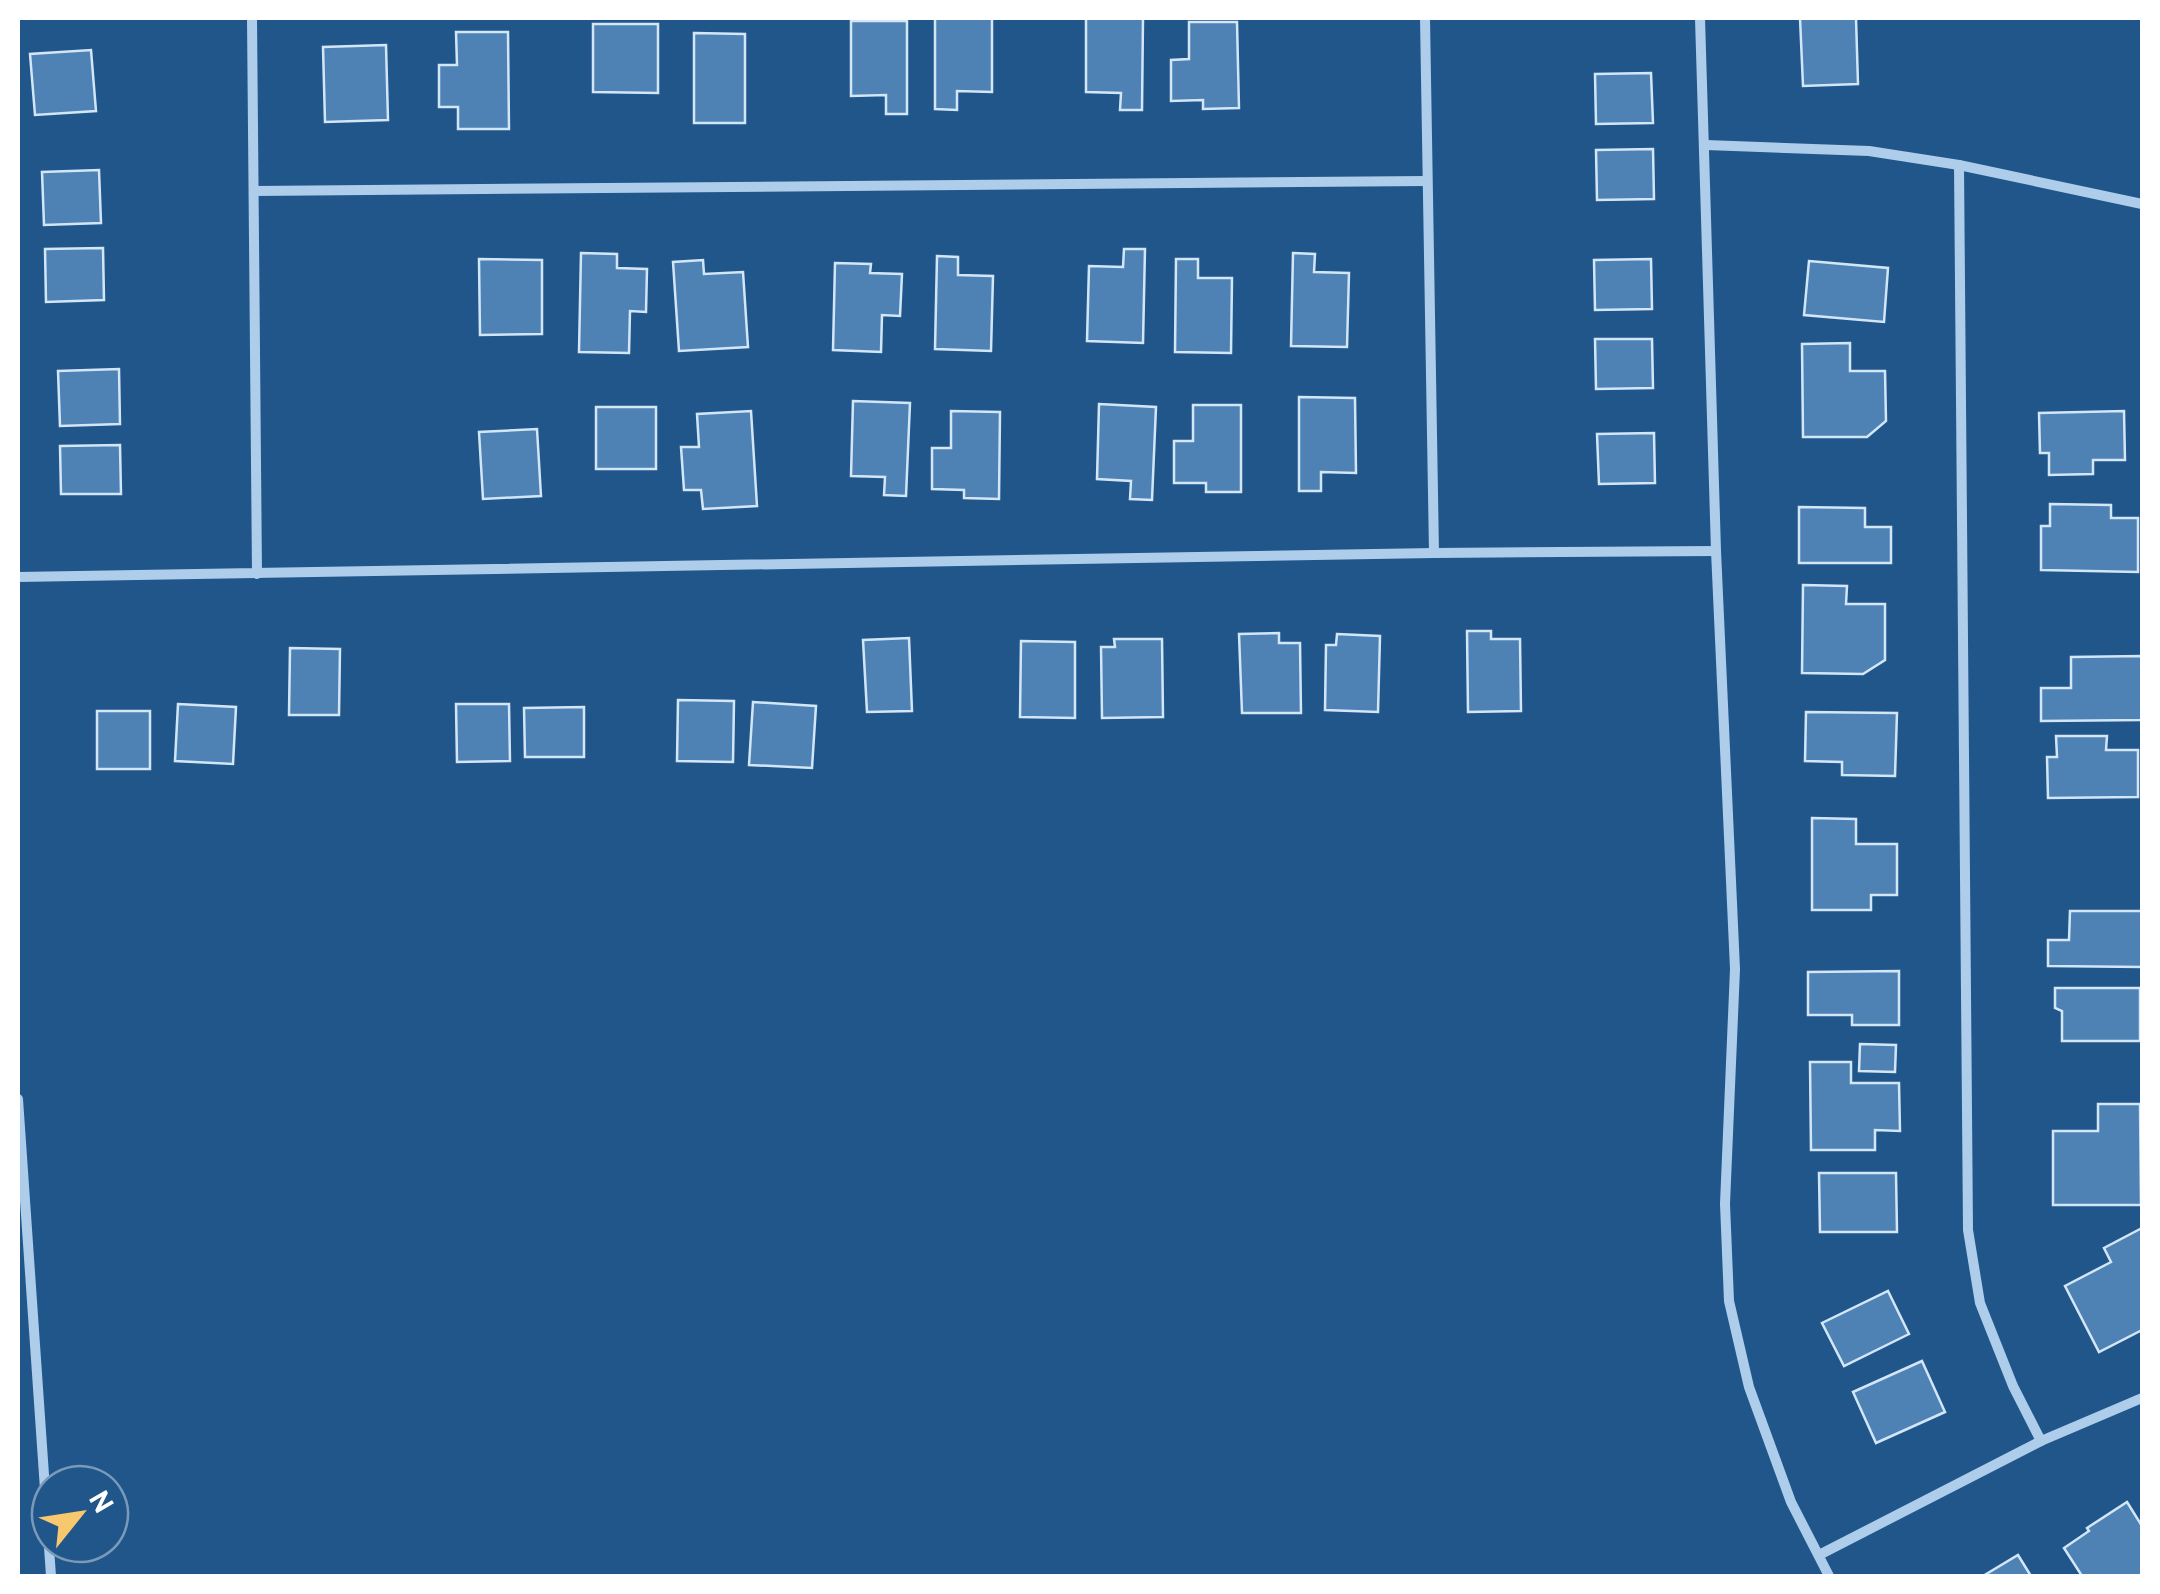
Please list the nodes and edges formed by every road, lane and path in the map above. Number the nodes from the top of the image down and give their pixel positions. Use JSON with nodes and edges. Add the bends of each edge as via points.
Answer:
{"nodes":[{"id":1,"x":252,"y":18,"type":"edge"},
{"id":2,"x":1425,"y":18,"type":"edge"},
{"id":3,"x":1700,"y":18,"type":"edge"},
{"id":4,"x":1706,"y":145,"type":"junction"},
{"id":5,"x":1958,"y":165,"type":"junction"},
{"id":6,"x":1428,"y":181,"type":"junction"},
{"id":7,"x":254,"y":191,"type":"junction"},
{"id":8,"x":2142,"y":204,"type":"edge"},
{"id":9,"x":1716,"y":551,"type":"junction"},
{"id":10,"x":1434,"y":552,"type":"junction"},
{"id":11,"x":257,"y":574,"type":"junction"},
{"id":12,"x":18,"y":577,"type":"edge"},
{"id":13,"x":18,"y":1099,"type":"edge"},
{"id":14,"x":2142,"y":1398,"type":"edge"},
{"id":15,"x":2042,"y":1441,"type":"junction"},
{"id":16,"x":1819,"y":1555,"type":"junction"},
{"id":17,"x":51,"y":1576,"type":"edge"},
{"id":18,"x":1829,"y":1576,"type":"edge"}],
"edges":[{"from":1,"to":7,"type":"street"},
{"from":2,"to":6,"type":"street"},
{"from":3,"to":4,"type":"street"},
{"from":4,"to":5,"type":"street","via":[[1869,150]]},
{"from":4,"to":9,"type":"street"},
{"from":5,"to":8,"type":"street"},
{"from":5,"to":15,"type":"street","via":[[1968,1230],[1980,1303]]},
{"from":6,"to":7,"type":"street"},
{"from":6,"to":10,"type":"street"},
{"from":7,"to":11,"type":"street"},
{"from":9,"to":10,"type":"street"},
{"from":9,"to":16,"type":"street","via":[[1735,969],[1725,1204],[1729,1300],[1749,1387],[1791,1502]]},
{"from":10,"to":11,"type":"street"},
{"from":11,"to":12,"type":"street"},
{"from":13,"to":17,"type":"street"},
{"from":14,"to":15,"type":"street"},
{"from":15,"to":16,"type":"street"},
{"from":16,"to":18,"type":"street"}]}
